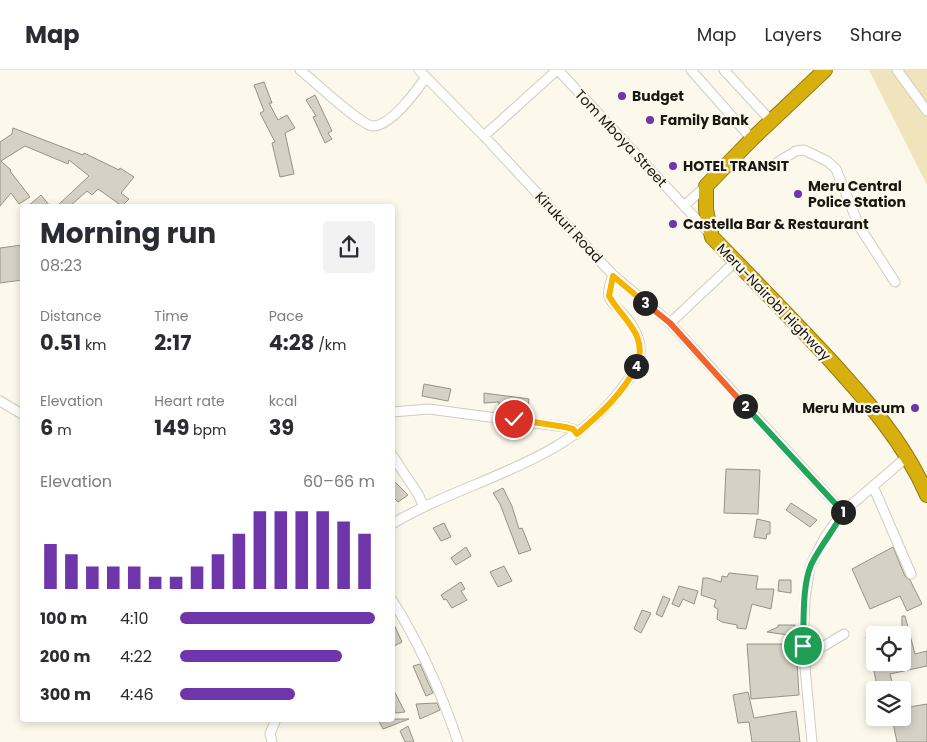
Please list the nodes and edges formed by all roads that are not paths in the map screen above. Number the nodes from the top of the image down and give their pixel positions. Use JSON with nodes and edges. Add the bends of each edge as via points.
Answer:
{"nodes":[{"id":1,"x":300,"y":70,"type":"edge"},
{"id":2,"x":558,"y":70,"type":"edge"},
{"id":3,"x":691,"y":70,"type":"edge"},
{"id":4,"x":724,"y":70,"type":"edge"},
{"id":5,"x":825,"y":70,"type":"edge"},
{"id":6,"x":897,"y":70,"type":"edge"},
{"id":7,"x":423,"y":74,"type":"edge"},
{"id":8,"x":927,"y":111,"type":"edge"},
{"id":9,"x":772,"y":122,"type":"junction"},
{"id":10,"x":484,"y":136,"type":"junction"},
{"id":11,"x":752,"y":139,"type":"junction"},
{"id":12,"x":773,"y":165,"type":"dead end"},
{"id":13,"x":706,"y":186,"type":"junction"},
{"id":14,"x":684,"y":206,"type":"junction"},
{"id":15,"x":712,"y":237,"type":"junction"},
{"id":16,"x":736,"y":261,"type":"junction"},
{"id":17,"x":613,"y":276,"type":"junction"},
{"id":18,"x":895,"y":282,"type":"dead end"},
{"id":19,"x":670,"y":323,"type":"junction"},
{"id":20,"x":0,"y":401,"type":"edge"},
{"id":21,"x":395,"y":412,"type":"edge"},
{"id":22,"x":20,"y":413,"type":"edge"},
{"id":23,"x":577,"y":434,"type":"junction"},
{"id":24,"x":908,"y":456,"type":"junction"},
{"id":25,"x":395,"y":460,"type":"edge"},
{"id":26,"x":872,"y":486,"type":"junction"},
{"id":27,"x":927,"y":495,"type":"edge"},
{"id":28,"x":424,"y":507,"type":"junction"},
{"id":29,"x":843,"y":512,"type":"junction"},
{"id":30,"x":395,"y":522,"type":"edge"},
{"id":31,"x":911,"y":574,"type":"dead end"},
{"id":32,"x":395,"y":605,"type":"edge"},
{"id":33,"x":844,"y":634,"type":"dead end"},
{"id":34,"x":803,"y":646,"type":"junction"},
{"id":35,"x":275,"y":722,"type":"edge"},
{"id":36,"x":272,"y":742,"type":"edge"},
{"id":37,"x":458,"y":742,"type":"edge"},
{"id":38,"x":812,"y":742,"type":"edge"}],
"edges":[{"from":1,"to":7,"type":"street","via":[[358,119],[373,126],[391,118],[415,92]]},
{"from":2,"to":10,"type":"street"},
{"from":2,"to":14,"type":"street","name":"Tom Mboya Street"},
{"from":3,"to":11,"type":"street"},
{"from":4,"to":9,"type":"street"},
{"from":5,"to":9,"type":"highway"},
{"from":6,"to":8,"type":"street"},
{"from":7,"to":10,"type":"street","name":"Kirukuri Road"},
{"from":9,"to":11,"type":"highway"},
{"from":10,"to":17,"type":"street","name":"Kirukuri Road"},
{"from":11,"to":13,"type":"highway"},
{"from":12,"to":18,"type":"street","via":[[796,151],[804,150],[836,169],[859,226]]},
{"from":13,"to":14,"type":"street"},
{"from":13,"to":15,"type":"highway","name":"Meru-Nairobi Highway","via":[[706,210]]},
{"from":14,"to":15,"type":"street","name":"Tom Mboya Street"},
{"from":15,"to":16,"type":"highway","name":"Meru-Nairobi Highway"},
{"from":16,"to":19,"type":"street"},
{"from":16,"to":24,"type":"highway","name":"Meru-Nairobi Highway","via":[[881,417]]},
{"from":17,"to":19,"type":"street","name":"Kirukuri Road"},
{"from":17,"to":23,"type":"street","via":[[609,296],[638,336],[639,360],[632,375],[605,410]]},
{"from":19,"to":29,"type":"street","name":"Kirukuri Road"},
{"from":20,"to":22,"type":"street"},
{"from":21,"to":23,"type":"street","via":[[429,409],[514,419],[565,427]]},
{"from":23,"to":28,"type":"street","via":[[560,446],[502,474]]},
{"from":24,"to":26,"type":"street"},
{"from":24,"to":27,"type":"highway","name":"Meru-Nairobi Highway"},
{"from":25,"to":28,"type":"street"},
{"from":26,"to":29,"type":"street"},
{"from":26,"to":31,"type":"street"},
{"from":28,"to":30,"type":"street"},
{"from":29,"to":34,"type":"street","via":[[810,567]]},
{"from":32,"to":37,"type":"street","via":[[414,634]]},
{"from":33,"to":34,"type":"street","via":[[824,646]]},
{"from":34,"to":38,"type":"street"},
{"from":35,"to":36,"type":"street","via":[[270,734]]}]}
